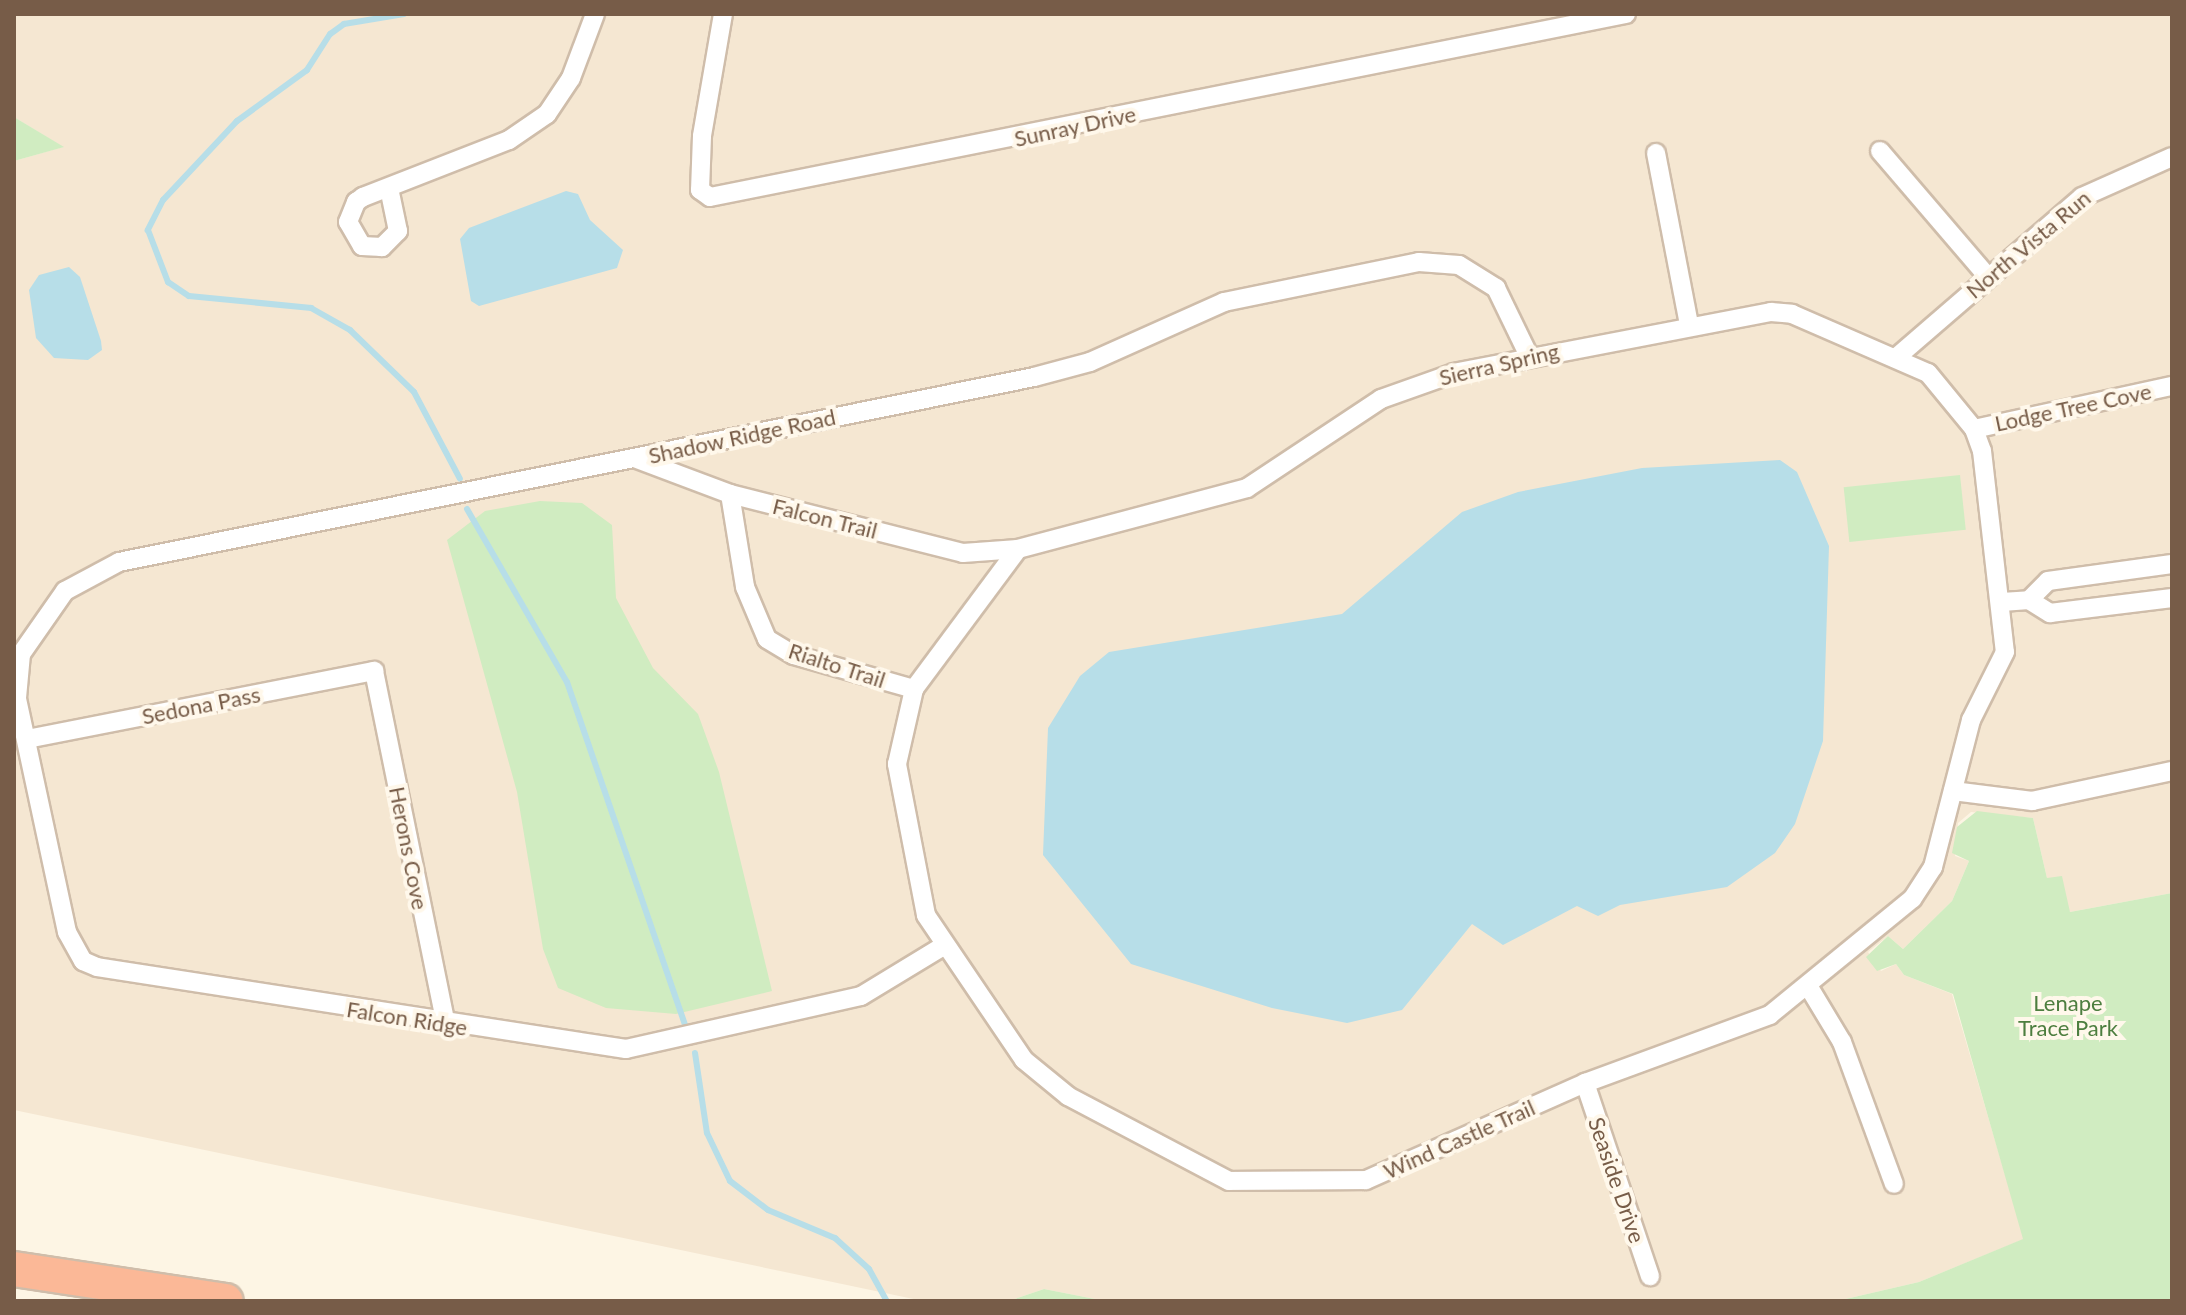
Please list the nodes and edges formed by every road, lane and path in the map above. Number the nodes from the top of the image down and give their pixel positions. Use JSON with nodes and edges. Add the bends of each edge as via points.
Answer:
{"nodes":[{"id":1,"x":595,"y":14,"type":"edge"},
{"id":2,"x":723,"y":14,"type":"edge"},
{"id":3,"x":1626,"y":14,"type":"edge"},
{"id":4,"x":1880,"y":151,"type":"dead end"},
{"id":5,"x":1656,"y":153,"type":"dead end"},
{"id":6,"x":2172,"y":157,"type":"edge"},
{"id":7,"x":389,"y":188,"type":"dead end"},
{"id":8,"x":1988,"y":277,"type":"junction"},
{"id":9,"x":1689,"y":325,"type":"junction"},
{"id":10,"x":1529,"y":356,"type":"junction"},
{"id":11,"x":1898,"y":356,"type":"junction"},
{"id":12,"x":2172,"y":386,"type":"edge"},
{"id":13,"x":1974,"y":429,"type":"junction"},
{"id":14,"x":637,"y":459,"type":"junction"},
{"id":15,"x":730,"y":494,"type":"junction"},
{"id":16,"x":1018,"y":549,"type":"junction"},
{"id":17,"x":2172,"y":564,"type":"edge"},
{"id":18,"x":2172,"y":598,"type":"edge"},
{"id":19,"x":2029,"y":600,"type":"junction"},
{"id":20,"x":2002,"y":602,"type":"junction"},
{"id":21,"x":374,"y":671,"type":"joint"},
{"id":22,"x":914,"y":689,"type":"junction"},
{"id":23,"x":27,"y":739,"type":"junction"},
{"id":24,"x":2172,"y":771,"type":"edge"},
{"id":25,"x":1953,"y":791,"type":"junction"},
{"id":26,"x":945,"y":945,"type":"junction"},
{"id":27,"x":1810,"y":989,"type":"junction"},
{"id":28,"x":446,"y":1024,"type":"junction"},
{"id":29,"x":1585,"y":1083,"type":"junction"},
{"id":30,"x":1894,"y":1184,"type":"dead end"},
{"id":31,"x":14,"y":1269,"type":"edge"},
{"id":32,"x":1650,"y":1276,"type":"dead end"},
{"id":33,"x":226,"y":1301,"type":"edge"}],
"edges":[{"from":1,"to":7,"type":"street","via":[[571,78],[547,114],[509,140]]},
{"from":2,"to":3,"type":"street","name":"Sunray Drive","via":[[702,136],[700,190],[710,197]]},
{"from":4,"to":8,"type":"street"},
{"from":5,"to":9,"type":"street"},
{"from":6,"to":8,"type":"street","name":"North Vista Run","via":[[2101,183]]},
{"from":8,"to":11,"type":"street","name":"North Vista Run"},
{"from":9,"to":10,"type":"street","name":"Sierra Spring"},
{"from":9,"to":11,"type":"street","name":"Sierra Spring","via":[[1792,314]]},
{"from":10,"to":14,"type":"street","name":"Shadow Ridge Road","via":[[1496,288],[1459,265],[1419,262],[1224,302],[1090,362],[1034,377]]},
{"from":10,"to":16,"type":"street","name":"Sierra Spring","via":[[1381,399],[1226,496]]},
{"from":11,"to":13,"type":"street","name":"Sierra Spring","via":[[1928,373]]},
{"from":12,"to":13,"type":"street","name":"Lodge Tree Cove"},
{"from":13,"to":20,"type":"street"},
{"from":14,"to":15,"type":"street","name":"Falcon Trail"},
{"from":14,"to":23,"type":"street","name":"Shadow Ridge Road","via":[[119,562],[80,578],[50,607],[21,654],[17,698]]},
{"from":15,"to":16,"type":"street","name":"Falcon Trail","via":[[963,553]]},
{"from":15,"to":22,"type":"street","name":"Rialto Trail","via":[[745,587],[767,639],[794,655]]},
{"from":16,"to":22,"type":"street"},
{"from":17,"to":19,"type":"street","via":[[2048,581]]},
{"from":18,"to":19,"type":"street","via":[[2050,613]]},
{"from":19,"to":20,"type":"street"},
{"from":20,"to":25,"type":"street","name":"Wind Castle Trail","via":[[2005,652],[1971,720]]},
{"from":21,"to":23,"type":"street","name":"Sedona Pass"},
{"from":21,"to":28,"type":"street","name":"Herons Cove"},
{"from":22,"to":26,"type":"street","name":"Wind Castle Trail","via":[[897,764],[923,904]]},
{"from":23,"to":28,"type":"street","name":"Falcon Ridge","via":[[67,932],[83,961]]},
{"from":24,"to":25,"type":"street","via":[[2032,801]]},
{"from":25,"to":27,"type":"street","name":"Wind Castle Trail","via":[[1927,881]]},
{"from":26,"to":28,"type":"street","name":"Falcon Ridge","via":[[861,996],[648,1046],[608,1048]]},
{"from":26,"to":29,"type":"street","name":"Wind Castle Trail","via":[[1045,1078],[1229,1181],[1366,1180]]},
{"from":27,"to":29,"type":"street","name":"Wind Castle Trail","via":[[1770,1015]]},
{"from":27,"to":30,"type":"street","via":[[1842,1042]]},
{"from":29,"to":32,"type":"street","name":"Seaside Drive"},
{"from":31,"to":33,"type":"highway"}]}
